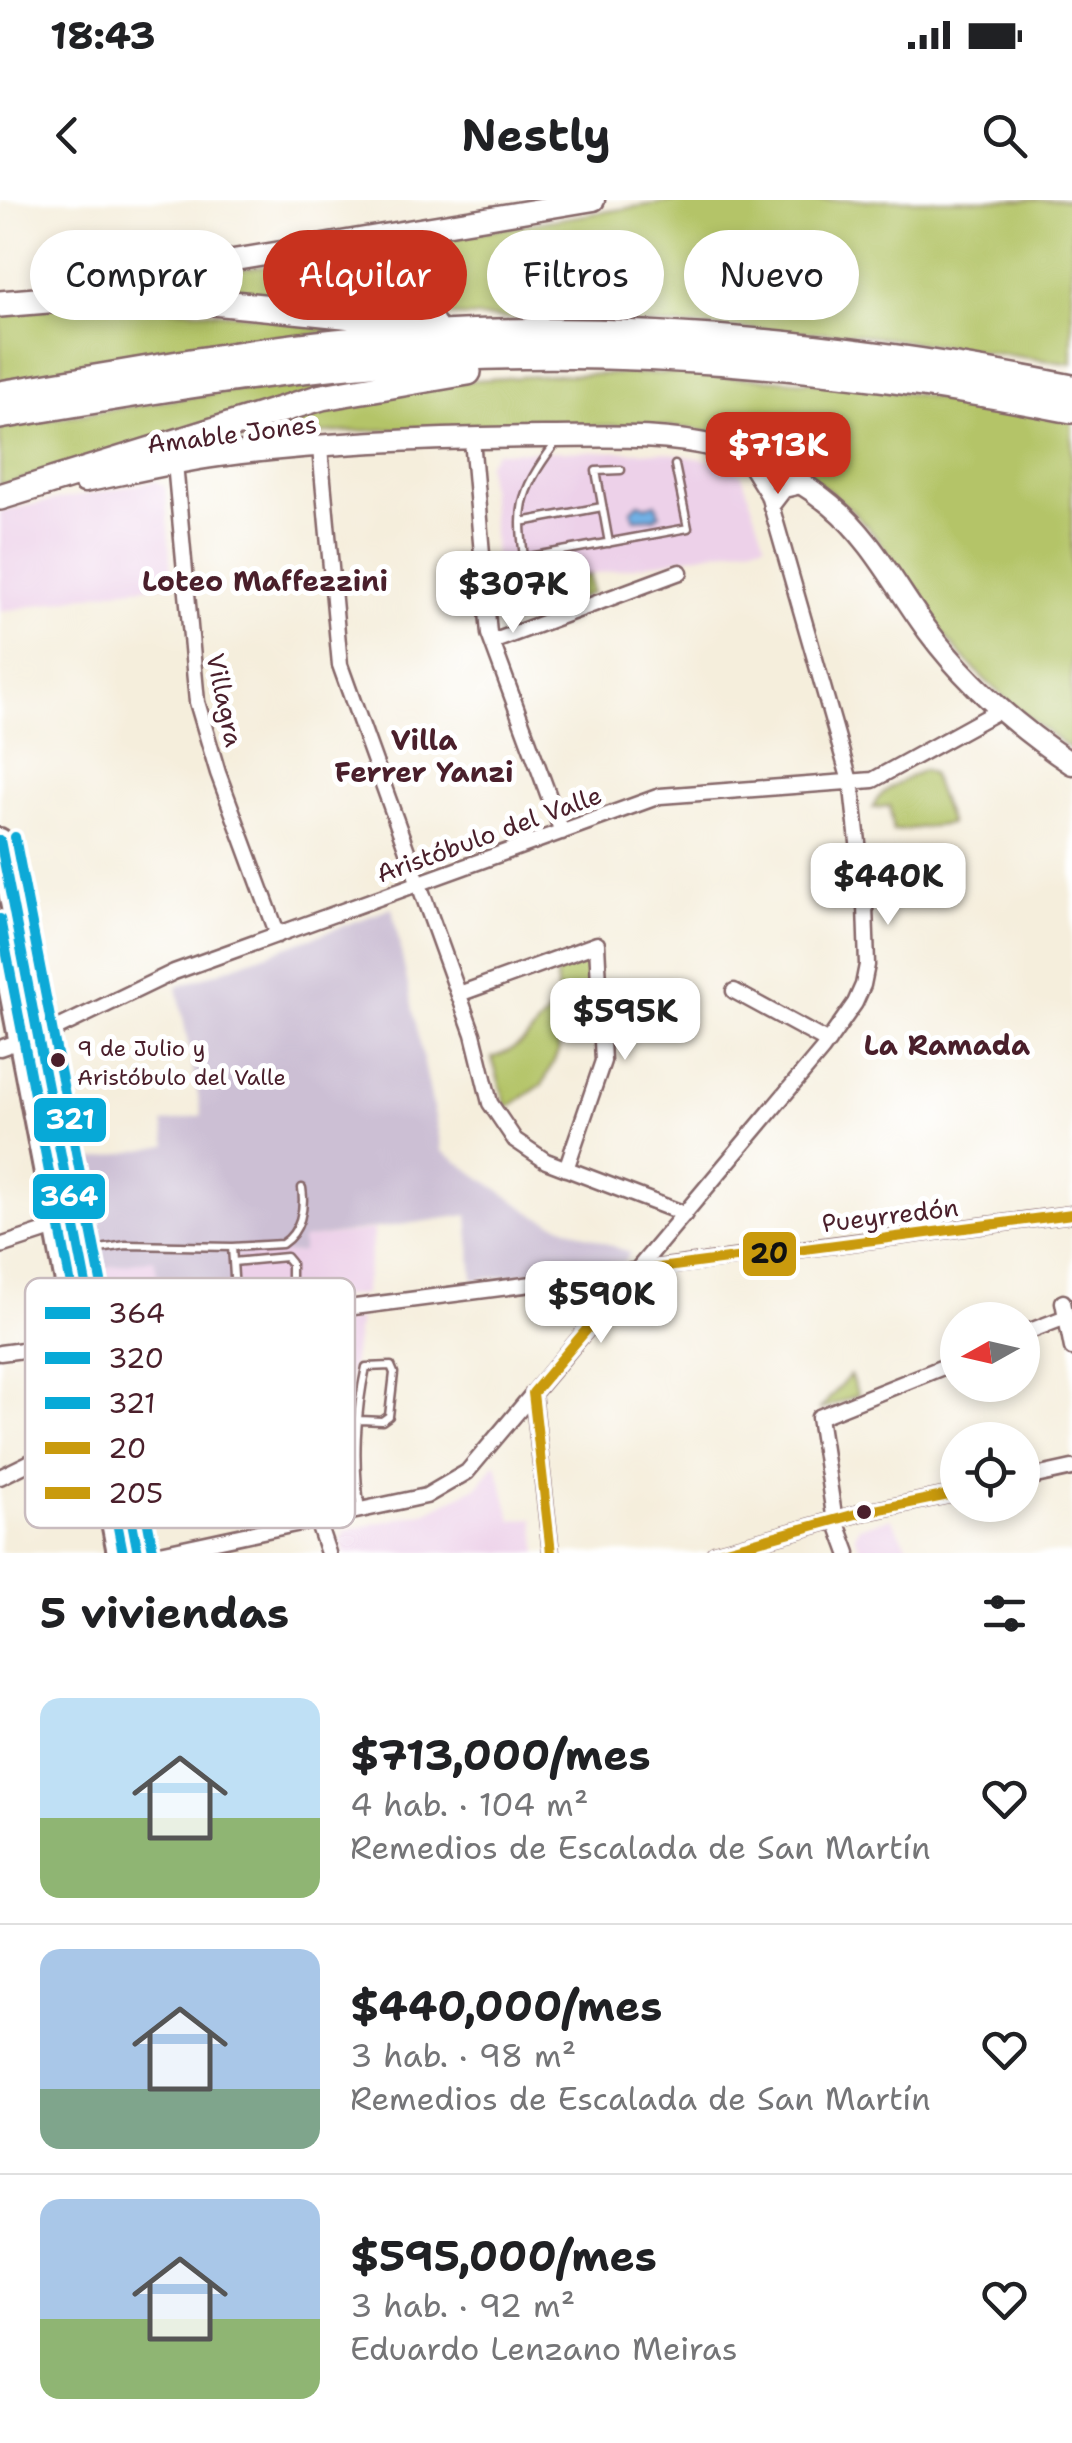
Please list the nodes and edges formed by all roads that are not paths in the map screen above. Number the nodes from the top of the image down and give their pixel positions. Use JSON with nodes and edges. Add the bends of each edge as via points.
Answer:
{"nodes":[{"id":1,"x":594,"y":200,"type":"edge"},
{"id":2,"x":0,"y":302,"type":"edge"},
{"id":3,"x":587,"y":333,"type":"junction"},
{"id":4,"x":653,"y":357,"type":"junction"},
{"id":5,"x":919,"y":359,"type":"junction"},
{"id":6,"x":1072,"y":373,"type":"edge"},
{"id":7,"x":1072,"y":388,"type":"edge"},
{"id":8,"x":0,"y":394,"type":"edge"},
{"id":9,"x":1072,"y":410,"type":"edge"},
{"id":10,"x":0,"y":416,"type":"edge"},
{"id":11,"x":560,"y":437,"type":"junction"},
{"id":12,"x":472,"y":439,"type":"junction"},
{"id":13,"x":320,"y":448,"type":"junction"},
{"id":14,"x":741,"y":453,"type":"junction"},
{"id":15,"x":176,"y":463,"type":"junction"},
{"id":16,"x":675,"y":465,"type":"dead end"},
{"id":17,"x":621,"y":470,"type":"dead end"},
{"id":18,"x":805,"y":485,"type":"junction"},
{"id":19,"x":0,"y":498,"type":"edge"},
{"id":20,"x":602,"y":507,"type":"junction"},
{"id":21,"x":771,"y":507,"type":"junction"},
{"id":22,"x":520,"y":522,"type":"junction"},
{"id":23,"x":608,"y":543,"type":"junction"},
{"id":24,"x":524,"y":558,"type":"junction"},
{"id":25,"x":680,"y":572,"type":"dead end"},
{"id":26,"x":527,"y":582,"type":"dead end"},
{"id":27,"x":492,"y":642,"type":"junction"},
{"id":28,"x":1000,"y":710,"type":"junction"},
{"id":29,"x":1072,"y":764,"type":"edge"},
{"id":30,"x":851,"y":781,"type":"junction"},
{"id":31,"x":562,"y":832,"type":"junction"},
{"id":32,"x":0,"y":840,"type":"edge"},
{"id":33,"x":418,"y":884,"type":"junction"},
{"id":34,"x":0,"y":934,"type":"edge"},
{"id":35,"x":278,"y":934,"type":"junction"},
{"id":36,"x":734,"y":991,"type":"dead end"},
{"id":37,"x":459,"y":994,"type":"junction"},
{"id":38,"x":20,"y":1041,"type":"edge"},
{"id":39,"x":828,"y":1042,"type":"junction"},
{"id":40,"x":566,"y":1169,"type":"junction"},
{"id":41,"x":302,"y":1188,"type":"dead end"},
{"id":42,"x":685,"y":1214,"type":"junction"},
{"id":43,"x":1072,"y":1214,"type":"edge"},
{"id":44,"x":66,"y":1224,"type":"junction"},
{"id":45,"x":0,"y":1246,"type":"edge"},
{"id":46,"x":232,"y":1246,"type":"junction"},
{"id":47,"x":81,"y":1252,"type":"junction"},
{"id":48,"x":233,"y":1262,"type":"junction"},
{"id":49,"x":636,"y":1271,"type":"junction"},
{"id":50,"x":77,"y":1278,"type":"edge"},
{"id":51,"x":83,"y":1278,"type":"edge"},
{"id":52,"x":234,"y":1278,"type":"edge"},
{"id":53,"x":292,"y":1278,"type":"edge"},
{"id":54,"x":355,"y":1307,"type":"edge"},
{"id":55,"x":1040,"y":1324,"type":"edge"},
{"id":56,"x":1072,"y":1348,"type":"edge"},
{"id":57,"x":25,"y":1349,"type":"edge"},
{"id":58,"x":0,"y":1352,"type":"edge"},
{"id":59,"x":940,"y":1368,"type":"edge"},
{"id":60,"x":533,"y":1392,"type":"junction"},
{"id":61,"x":360,"y":1420,"type":"junction"},
{"id":62,"x":25,"y":1465,"type":"edge"},
{"id":63,"x":1072,"y":1468,"type":"edge"},
{"id":64,"x":1040,"y":1475,"type":"edge"},
{"id":65,"x":0,"y":1477,"type":"edge"},
{"id":66,"x":940,"y":1496,"type":"edge"},
{"id":67,"x":361,"y":1510,"type":"junction"},
{"id":68,"x":355,"y":1511,"type":"edge"},
{"id":69,"x":835,"y":1520,"type":"junction"},
{"id":70,"x":116,"y":1528,"type":"edge"},
{"id":71,"x":132,"y":1528,"type":"edge"},
{"id":72,"x":279,"y":1528,"type":"edge"},
{"id":73,"x":320,"y":1528,"type":"edge"},
{"id":74,"x":119,"y":1553,"type":"edge"},
{"id":75,"x":138,"y":1553,"type":"edge"},
{"id":76,"x":160,"y":1553,"type":"edge"},
{"id":77,"x":328,"y":1553,"type":"edge"},
{"id":78,"x":552,"y":1553,"type":"edge"},
{"id":79,"x":715,"y":1553,"type":"edge"},
{"id":80,"x":848,"y":1553,"type":"edge"}],
"edges":[{"from":1,"to":2,"type":"street"},
{"from":2,"to":3,"type":"highway","via":[[162,297]]},
{"from":3,"to":5,"type":"highway","via":[[783,343]]},
{"from":3,"to":8,"type":"highway","via":[[338,342]]},
{"from":4,"to":9,"type":"highway","via":[[854,373]]},
{"from":4,"to":10,"type":"highway","via":[[372,363]]},
{"from":4,"to":19,"type":"highway","via":[[486,370],[351,391]]},
{"from":5,"to":6,"type":"highway"},
{"from":5,"to":7,"type":"highway"},
{"from":11,"to":12,"type":"street","name":"Amable Jones"},
{"from":11,"to":14,"type":"street","name":"Amable Jones","via":[[664,439]]},
{"from":11,"to":22,"type":"lane","via":[[522,498]]},
{"from":12,"to":13,"type":"street","name":"Amable Jones"},
{"from":12,"to":27,"type":"street"},
{"from":13,"to":15,"type":"street","name":"Amable Jones"},
{"from":13,"to":33,"type":"street","via":[[340,665]]},
{"from":14,"to":18,"type":"street","name":"Amable Jones"},
{"from":14,"to":21,"type":"street"},
{"from":15,"to":19,"type":"street","name":"Amable Jones"},
{"from":15,"to":35,"type":"street","name":"Villagra","via":[[197,702]]},
{"from":16,"to":23,"type":"lane","via":[[688,528]]},
{"from":17,"to":20,"type":"lane","via":[[596,471]]},
{"from":18,"to":21,"type":"street","via":[[784,490]]},
{"from":18,"to":28,"type":"street","name":"Amable Jones","via":[[857,531],[930,634]]},
{"from":20,"to":22,"type":"lane"},
{"from":20,"to":23,"type":"lane"},
{"from":21,"to":30,"type":"street"},
{"from":22,"to":24,"type":"lane"},
{"from":23,"to":24,"type":"lane"},
{"from":24,"to":26,"type":"lane"},
{"from":25,"to":27,"type":"street"},
{"from":27,"to":31,"type":"street"},
{"from":28,"to":29,"type":"street","name":"Amable Jones"},
{"from":28,"to":30,"type":"street","name":"Aristóbulo del Valle","via":[[874,780]]},
{"from":30,"to":31,"type":"street","name":"Aristóbulo del Valle","via":[[660,796]]},
{"from":30,"to":39,"type":"street","via":[[867,965],[855,1004]]},
{"from":31,"to":33,"type":"street","name":"Aristóbulo del Valle"},
{"from":32,"to":38,"type":"main road"},
{"from":33,"to":35,"type":"street","name":"Aristóbulo del Valle"},
{"from":33,"to":37,"type":"street"},
{"from":34,"to":38,"type":"main road"},
{"from":35,"to":38,"type":"street","name":"Aristóbulo del Valle"},
{"from":36,"to":39,"type":"street"},
{"from":37,"to":40,"type":"street","via":[[497,1117],[528,1151]]},
{"from":37,"to":40,"type":"street","via":[[597,944],[604,1061]]},
{"from":38,"to":44,"type":"main road"},
{"from":39,"to":42,"type":"street"},
{"from":40,"to":42,"type":"street"},
{"from":41,"to":46,"type":"lane","via":[[300,1219],[289,1240]]},
{"from":42,"to":49,"type":"street"},
{"from":43,"to":49,"type":"street","name":"Pueyrredón"},
{"from":44,"to":45,"type":"street"},
{"from":44,"to":47,"type":"main road"},
{"from":44,"to":50,"type":"main road"},
{"from":46,"to":47,"type":"lane","via":[[126,1245]]},
{"from":46,"to":48,"type":"lane"},
{"from":47,"to":51,"type":"main road"},
{"from":48,"to":52,"type":"lane"},
{"from":48,"to":53,"type":"lane","via":[[286,1257]]},
{"from":49,"to":54,"type":"street","name":"Pueyrredón"},
{"from":49,"to":60,"type":"street"},
{"from":55,"to":56,"type":"street","via":[[1065,1309]]},
{"from":57,"to":58,"type":"street","name":"Pueyrredón"},
{"from":59,"to":69,"type":"street","via":[[819,1417]]},
{"from":60,"to":67,"type":"street","via":[[450,1484]]},
{"from":60,"to":78,"type":"street"},
{"from":61,"to":61,"type":"lane","via":[[366,1367],[391,1366],[390,1416]]},
{"from":61,"to":67,"type":"lane"},
{"from":62,"to":65,"type":"street"},
{"from":63,"to":64,"type":"street"},
{"from":66,"to":69,"type":"street"},
{"from":67,"to":68,"type":"street"},
{"from":69,"to":79,"type":"street"},
{"from":69,"to":80,"type":"street"},
{"from":70,"to":74,"type":"main road"},
{"from":71,"to":75,"type":"main road"},
{"from":72,"to":76,"type":"street"},
{"from":73,"to":77,"type":"street"}]}
